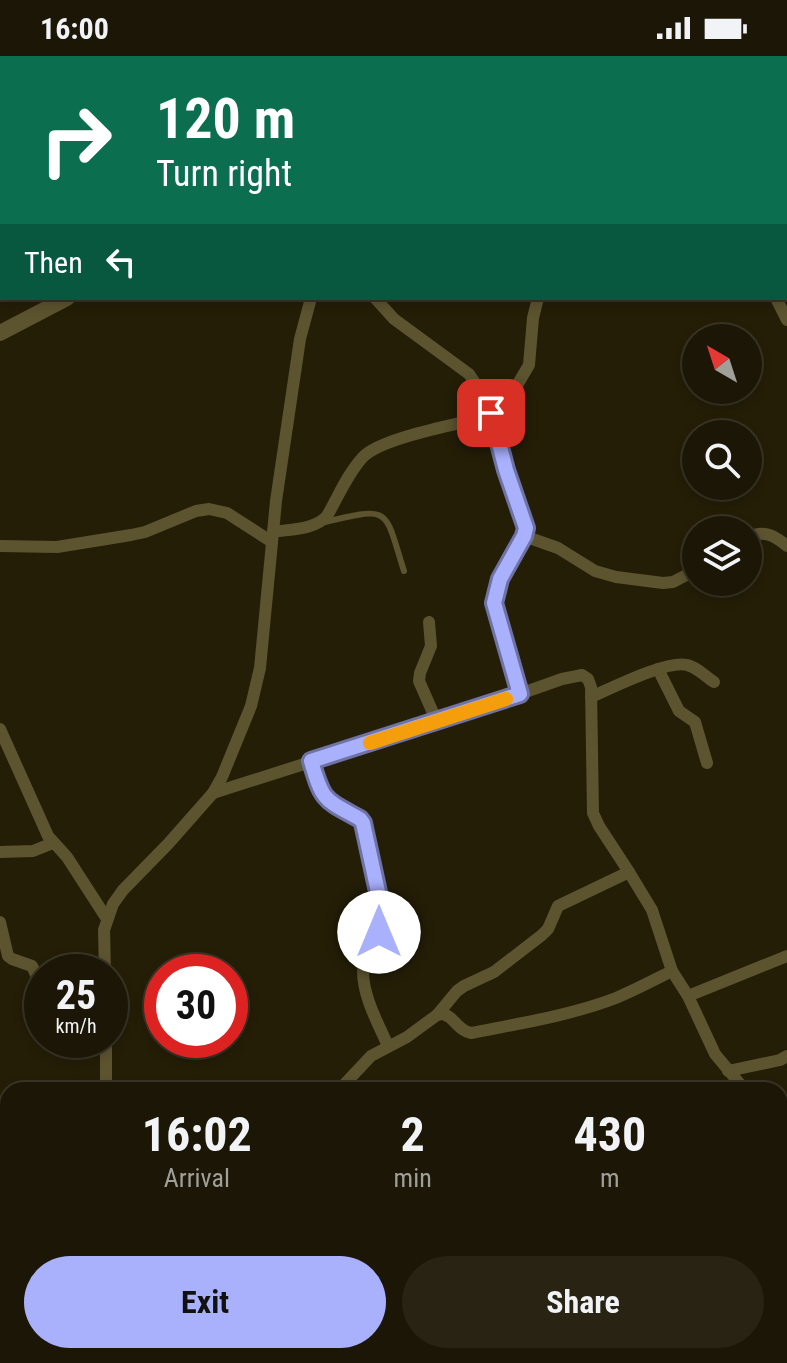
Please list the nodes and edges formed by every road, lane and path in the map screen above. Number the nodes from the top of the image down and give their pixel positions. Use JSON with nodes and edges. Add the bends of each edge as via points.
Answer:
{"nodes":[{"id":1,"x":63,"y":300,"type":"edge"},
{"id":2,"x":310,"y":300,"type":"edge"},
{"id":3,"x":377,"y":300,"type":"edge"},
{"id":4,"x":538,"y":300,"type":"edge"},
{"id":5,"x":777,"y":300,"type":"edge"},
{"id":6,"x":787,"y":320,"type":"edge"},
{"id":7,"x":0,"y":333,"type":"edge"},
{"id":8,"x":491,"y":413,"type":"junction"},
{"id":9,"x":321,"y":522,"type":"junction"},
{"id":10,"x":762,"y":533,"type":"edge"},
{"id":11,"x":524,"y":536,"type":"junction"},
{"id":12,"x":272,"y":537,"type":"junction"},
{"id":13,"x":0,"y":546,"type":"edge"},
{"id":14,"x":787,"y":546,"type":"edge"},
{"id":15,"x":404,"y":571,"type":"dead end"},
{"id":16,"x":682,"y":577,"type":"edge"},
{"id":17,"x":429,"y":622,"type":"dead end"},
{"id":18,"x":658,"y":669,"type":"junction"},
{"id":19,"x":714,"y":682,"type":"dead end"},
{"id":20,"x":520,"y":694,"type":"junction"},
{"id":21,"x":591,"y":697,"type":"junction"},
{"id":22,"x":437,"y":722,"type":"junction"},
{"id":23,"x":0,"y":729,"type":"edge"},
{"id":24,"x":311,"y":761,"type":"junction"},
{"id":25,"x":707,"y":763,"type":"dead end"},
{"id":26,"x":213,"y":793,"type":"junction"},
{"id":27,"x":53,"y":843,"type":"junction"},
{"id":28,"x":0,"y":852,"type":"edge"},
{"id":29,"x":629,"y":872,"type":"junction"},
{"id":30,"x":107,"y":919,"type":"junction"},
{"id":31,"x":0,"y":922,"type":"edge"},
{"id":32,"x":105,"y":954,"type":"edge"},
{"id":33,"x":787,"y":956,"type":"edge"},
{"id":34,"x":24,"y":963,"type":"edge"},
{"id":35,"x":672,"y":971,"type":"junction"},
{"id":36,"x":688,"y":996,"type":"junction"},
{"id":37,"x":437,"y":1015,"type":"junction"},
{"id":38,"x":388,"y":1046,"type":"junction"},
{"id":39,"x":787,"y":1056,"type":"edge"},
{"id":40,"x":106,"y":1058,"type":"edge"},
{"id":41,"x":728,"y":1071,"type":"junction"},
{"id":42,"x":106,"y":1082,"type":"edge"},
{"id":43,"x":347,"y":1082,"type":"edge"},
{"id":44,"x":738,"y":1082,"type":"edge"}],
"edges":[{"from":1,"to":7,"type":"street"},
{"from":2,"to":12,"type":"street","via":[[300,339]]},
{"from":3,"to":8,"type":"street","via":[[394,319],[469,374]]},
{"from":4,"to":8,"type":"street","via":[[529,365]]},
{"from":5,"to":6,"type":"street"},
{"from":8,"to":9,"type":"street","via":[[365,455]]},
{"from":8,"to":11,"type":"street","via":[[524,518]]},
{"from":9,"to":12,"type":"street"},
{"from":9,"to":15,"type":"lane","via":[[378,513],[388,521]]},
{"from":10,"to":14,"type":"street"},
{"from":11,"to":16,"type":"street","via":[[616,577],[663,583]]},
{"from":11,"to":20,"type":"street","via":[[500,579],[494,603]]},
{"from":12,"to":13,"type":"street","via":[[209,509],[131,535],[57,547]]},
{"from":12,"to":26,"type":"street","via":[[257,684]]},
{"from":17,"to":22,"type":"street","via":[[431,646],[419,681]]},
{"from":18,"to":19,"type":"street","via":[[686,664]]},
{"from":18,"to":21,"type":"street"},
{"from":18,"to":25,"type":"street","via":[[679,711],[695,722]]},
{"from":20,"to":21,"type":"street","via":[[582,675],[588,679]]},
{"from":20,"to":22,"type":"street"},
{"from":21,"to":29,"type":"street","via":[[593,813]]},
{"from":22,"to":24,"type":"street"},
{"from":23,"to":27,"type":"street"},
{"from":24,"to":26,"type":"street"},
{"from":24,"to":38,"type":"street","via":[[323,796],[360,819],[366,831],[383,915],[363,974]]},
{"from":26,"to":30,"type":"street","via":[[123,890]]},
{"from":27,"to":28,"type":"street","via":[[33,851]]},
{"from":27,"to":30,"type":"street"},
{"from":29,"to":35,"type":"street","via":[[652,910]]},
{"from":29,"to":37,"type":"street","via":[[558,906],[542,935],[494,972],[457,991]]},
{"from":30,"to":32,"type":"street"},
{"from":31,"to":34,"type":"street","via":[[8,956]]},
{"from":33,"to":36,"type":"street"},
{"from":35,"to":36,"type":"street"},
{"from":35,"to":37,"type":"street","via":[[601,1003],[471,1033],[447,1014]]},
{"from":36,"to":41,"type":"street"},
{"from":37,"to":38,"type":"street"},
{"from":38,"to":43,"type":"street"},
{"from":39,"to":41,"type":"street"},
{"from":40,"to":42,"type":"street"},
{"from":41,"to":44,"type":"street"}]}
